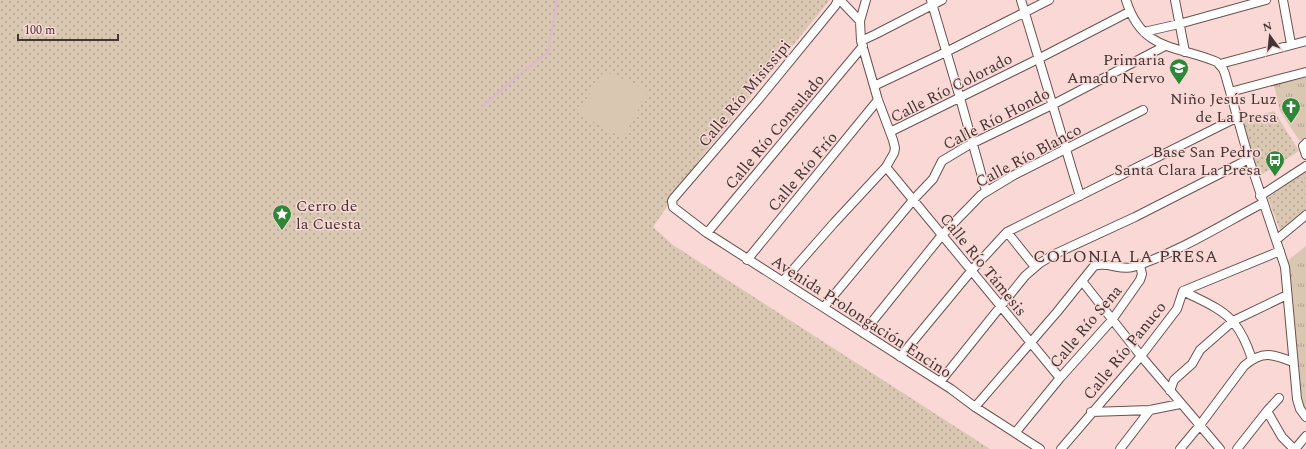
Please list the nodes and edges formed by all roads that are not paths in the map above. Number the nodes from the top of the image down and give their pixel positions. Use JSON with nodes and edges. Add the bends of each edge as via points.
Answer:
{"nodes":[{"id":1,"x":839,"y":0,"type":"edge"},
{"id":2,"x":866,"y":0,"type":"edge"},
{"id":3,"x":942,"y":0,"type":"edge"},
{"id":4,"x":1021,"y":0,"type":"edge"},
{"id":5,"x":1048,"y":0,"type":"edge"},
{"id":6,"x":1126,"y":0,"type":"edge"},
{"id":7,"x":1175,"y":0,"type":"edge"},
{"id":8,"x":1266,"y":0,"type":"edge"},
{"id":9,"x":1283,"y":0,"type":"edge"},
{"id":10,"x":932,"y":2,"type":"edge"},
{"id":11,"x":1130,"y":12,"type":"junction"},
{"id":12,"x":1025,"y":13,"type":"junction"},
{"id":13,"x":860,"y":21,"type":"junction"},
{"id":14,"x":1179,"y":24,"type":"junction"},
{"id":15,"x":1144,"y":32,"type":"junction"},
{"id":16,"x":1306,"y":41,"type":"edge"},
{"id":17,"x":862,"y":43,"type":"junction"},
{"id":18,"x":1291,"y":44,"type":"junction"},
{"id":19,"x":1165,"y":46,"type":"junction"},
{"id":20,"x":946,"y":52,"type":"junction"},
{"id":21,"x":1185,"y":52,"type":"junction"},
{"id":22,"x":1038,"y":59,"type":"junction"},
{"id":23,"x":1216,"y":63,"type":"junction"},
{"id":24,"x":1306,"y":72,"type":"edge"},
{"id":25,"x":874,"y":86,"type":"junction"},
{"id":26,"x":1230,"y":92,"type":"junction"},
{"id":27,"x":960,"y":98,"type":"junction"},
{"id":28,"x":878,"y":100,"type":"junction"},
{"id":29,"x":1052,"y":105,"type":"junction"},
{"id":30,"x":1143,"y":110,"type":"dead end"},
{"id":31,"x":1238,"y":117,"type":"junction"},
{"id":32,"x":890,"y":132,"type":"junction"},
{"id":33,"x":1306,"y":143,"type":"edge"},
{"id":34,"x":972,"y":144,"type":"junction"},
{"id":35,"x":1065,"y":150,"type":"junction"},
{"id":36,"x":1306,"y":155,"type":"edge"},
{"id":37,"x":1249,"y":159,"type":"junction"},
{"id":38,"x":1306,"y":166,"type":"edge"},
{"id":39,"x":886,"y":167,"type":"junction"},
{"id":40,"x":986,"y":191,"type":"junction"},
{"id":41,"x":1080,"y":196,"type":"junction"},
{"id":42,"x":914,"y":199,"type":"junction"},
{"id":43,"x":1262,"y":200,"type":"junction"},
{"id":44,"x":672,"y":204,"type":"joint"},
{"id":45,"x":1306,"y":215,"type":"edge"},
{"id":46,"x":1006,"y":232,"type":"junction"},
{"id":47,"x":707,"y":234,"type":"junction"},
{"id":48,"x":942,"y":235,"type":"junction"},
{"id":49,"x":1276,"y":240,"type":"junction"},
{"id":50,"x":1280,"y":251,"type":"junction"},
{"id":51,"x":747,"y":260,"type":"junction"},
{"id":52,"x":1140,"y":265,"type":"junction"},
{"id":53,"x":1034,"y":267,"type":"junction"},
{"id":54,"x":972,"y":270,"type":"junction"},
{"id":55,"x":783,"y":281,"type":"junction"},
{"id":56,"x":1082,"y":281,"type":"junction"},
{"id":57,"x":1183,"y":291,"type":"junction"},
{"id":58,"x":1288,"y":295,"type":"junction"},
{"id":59,"x":824,"y":307,"type":"junction"},
{"id":60,"x":1001,"y":307,"type":"junction"},
{"id":61,"x":1112,"y":320,"type":"junction"},
{"id":62,"x":1233,"y":322,"type":"junction"},
{"id":63,"x":863,"y":333,"type":"junction"},
{"id":64,"x":1030,"y":342,"type":"junction"},
{"id":65,"x":1141,"y":356,"type":"junction"},
{"id":66,"x":900,"y":357,"type":"junction"},
{"id":67,"x":1252,"y":359,"type":"junction"},
{"id":68,"x":1294,"y":362,"type":"junction"},
{"id":69,"x":1060,"y":378,"type":"junction"},
{"id":70,"x":940,"y":382,"type":"junction"},
{"id":71,"x":1170,"y":391,"type":"junction"},
{"id":72,"x":1279,"y":398,"type":"dead end"},
{"id":73,"x":1180,"y":404,"type":"junction"},
{"id":74,"x":975,"y":407,"type":"junction"},
{"id":75,"x":1150,"y":410,"type":"junction"},
{"id":76,"x":1267,"y":411,"type":"junction"},
{"id":77,"x":1091,"y":412,"type":"junction"},
{"id":78,"x":1306,"y":417,"type":"edge"},
{"id":79,"x":1200,"y":426,"type":"junction"},
{"id":80,"x":1015,"y":433,"type":"junction"},
{"id":81,"x":1306,"y":436,"type":"edge"},
{"id":82,"x":1040,"y":449,"type":"edge"},
{"id":83,"x":1061,"y":449,"type":"edge"},
{"id":84,"x":1120,"y":449,"type":"edge"},
{"id":85,"x":1180,"y":449,"type":"edge"},
{"id":86,"x":1220,"y":449,"type":"edge"},
{"id":87,"x":1237,"y":449,"type":"edge"},
{"id":88,"x":1294,"y":449,"type":"edge"}],
"edges":[{"from":1,"to":13,"type":"street","name":"Calle Río Misissipi"},
{"from":1,"to":44,"type":"street","name":"Calle Río Misissipi","via":[[673,199]]},
{"from":2,"to":13,"type":"street"},
{"from":3,"to":10,"type":"street","name":"Calle Río Consulado"},
{"from":4,"to":12,"type":"street"},
{"from":5,"to":12,"type":"street"},
{"from":6,"to":11,"type":"street"},
{"from":7,"to":14,"type":"street"},
{"from":8,"to":14,"type":"street"},
{"from":9,"to":18,"type":"street"},
{"from":10,"to":17,"type":"street","name":"Calle Río Consulado"},
{"from":10,"to":20,"type":"street"},
{"from":11,"to":15,"type":"street"},
{"from":11,"to":22,"type":"street","name":"Calle Río Colorado"},
{"from":12,"to":20,"type":"street"},
{"from":12,"to":22,"type":"street"},
{"from":13,"to":17,"type":"street"},
{"from":14,"to":15,"type":"street"},
{"from":14,"to":21,"type":"street"},
{"from":15,"to":19,"type":"street"},
{"from":16,"to":18,"type":"street"},
{"from":17,"to":25,"type":"street"},
{"from":17,"to":47,"type":"street","name":"Calle Río Consulado"},
{"from":18,"to":23,"type":"street"},
{"from":19,"to":21,"type":"street"},
{"from":19,"to":29,"type":"street","name":"Calle Río Hondo"},
{"from":20,"to":25,"type":"street"},
{"from":20,"to":27,"type":"street"},
{"from":21,"to":23,"type":"street"},
{"from":22,"to":27,"type":"street","name":"Calle Río Colorado"},
{"from":22,"to":29,"type":"street"},
{"from":23,"to":26,"type":"street","via":[[1225,74]]},
{"from":24,"to":26,"type":"street"},
{"from":25,"to":28,"type":"street"},
{"from":26,"to":31,"type":"street"},
{"from":27,"to":32,"type":"street","name":"Calle Río Colorado"},
{"from":27,"to":34,"type":"street"},
{"from":28,"to":32,"type":"street"},
{"from":28,"to":51,"type":"street","name":"Calle Río Frío"},
{"from":29,"to":34,"type":"street","name":"Calle Río Hondo"},
{"from":29,"to":35,"type":"street"},
{"from":30,"to":35,"type":"street","name":"Calle Río Blanco"},
{"from":31,"to":37,"type":"street"},
{"from":31,"to":41,"type":"street"},
{"from":32,"to":39,"type":"street","name":"Calle Río Colorado","via":[[895,150]]},
{"from":33,"to":36,"type":"street","via":[[1303,146]]},
{"from":34,"to":40,"type":"street"},
{"from":34,"to":42,"type":"street","name":"Calle Río Hondo","via":[[942,161],[933,179]]},
{"from":35,"to":40,"type":"street","name":"Calle Río Blanco"},
{"from":35,"to":41,"type":"street"},
{"from":37,"to":43,"type":"street"},
{"from":37,"to":53,"type":"street","via":[[1055,254]]},
{"from":38,"to":43,"type":"street"},
{"from":39,"to":42,"type":"street","name":"Calle Río Támesis"},
{"from":39,"to":55,"type":"street","name":"Calle Río Colorado"},
{"from":40,"to":48,"type":"street","name":"Calle Río Blanco","via":[[976,198]]},
{"from":41,"to":46,"type":"street"},
{"from":42,"to":48,"type":"street","name":"Calle Río Támesis"},
{"from":42,"to":59,"type":"street","name":"Calle Río Hondo"},
{"from":43,"to":49,"type":"street"},
{"from":43,"to":52,"type":"street","via":[[1176,249]]},
{"from":44,"to":47,"type":"street","name":"Avenida Prolongación Encino"},
{"from":45,"to":49,"type":"street"},
{"from":46,"to":53,"type":"street"},
{"from":46,"to":54,"type":"street"},
{"from":47,"to":51,"type":"street","name":"Avenida Prolongación Encino"},
{"from":48,"to":54,"type":"street","name":"Calle Río Támesis"},
{"from":48,"to":63,"type":"street","name":"Calle Río Blanco"},
{"from":49,"to":50,"type":"street"},
{"from":50,"to":57,"type":"street","name":"Calle Río Panuco"},
{"from":50,"to":58,"type":"street"},
{"from":51,"to":55,"type":"street","name":"Avenida Prolongación Encino"},
{"from":52,"to":56,"type":"street","via":[[1128,269],[1097,265]]},
{"from":52,"to":61,"type":"street","name":"Calle Río Sena","via":[[1140,280]]},
{"from":53,"to":60,"type":"street"},
{"from":54,"to":60,"type":"street","name":"Calle Río Támesis"},
{"from":54,"to":66,"type":"street"},
{"from":55,"to":59,"type":"street","name":"Avenida Prolongación Encino"},
{"from":56,"to":61,"type":"street"},
{"from":56,"to":64,"type":"street"},
{"from":57,"to":62,"type":"street","via":[[1217,309]]},
{"from":57,"to":65,"type":"street","name":"Calle Río Panuco","via":[[1177,309]]},
{"from":58,"to":62,"type":"street"},
{"from":58,"to":68,"type":"street"},
{"from":59,"to":63,"type":"street","name":"Avenida Prolongación Encino"},
{"from":60,"to":64,"type":"street","name":"Calle Río Támesis"},
{"from":60,"to":70,"type":"street"},
{"from":61,"to":65,"type":"street"},
{"from":61,"to":69,"type":"street","name":"Calle Río Sena"},
{"from":62,"to":67,"type":"street","via":[[1246,341]]},
{"from":62,"to":71,"type":"street","via":[[1200,350],[1192,364],[1174,380]]},
{"from":63,"to":66,"type":"street","name":"Avenida Prolongación Encino"},
{"from":64,"to":69,"type":"street","name":"Calle Río Támesis"},
{"from":64,"to":74,"type":"street"},
{"from":65,"to":71,"type":"street"},
{"from":65,"to":77,"type":"street","name":"Calle Río Panuco"},
{"from":66,"to":70,"type":"street","name":"Avenida Prolongación Encino"},
{"from":67,"to":68,"type":"street","via":[[1273,354]]},
{"from":67,"to":79,"type":"street","via":[[1244,366]]},
{"from":68,"to":78,"type":"street","via":[[1298,404]]},
{"from":69,"to":80,"type":"street","name":"Calle Río Sena"},
{"from":70,"to":74,"type":"street","name":"Avenida Prolongación Encino"},
{"from":71,"to":73,"type":"street"},
{"from":72,"to":76,"type":"street"},
{"from":73,"to":75,"type":"street"},
{"from":73,"to":79,"type":"street"},
{"from":74,"to":80,"type":"street","name":"Avenida Prolongación Encino"},
{"from":75,"to":77,"type":"street"},
{"from":75,"to":84,"type":"street"},
{"from":76,"to":87,"type":"street"},
{"from":76,"to":88,"type":"street","via":[[1282,437]]},
{"from":77,"to":83,"type":"street","name":"Calle Río Panuco"},
{"from":79,"to":85,"type":"street"},
{"from":79,"to":86,"type":"street"},
{"from":80,"to":82,"type":"street","name":"Avenida Prolongación Encino"},
{"from":81,"to":88,"type":"street"}]}
